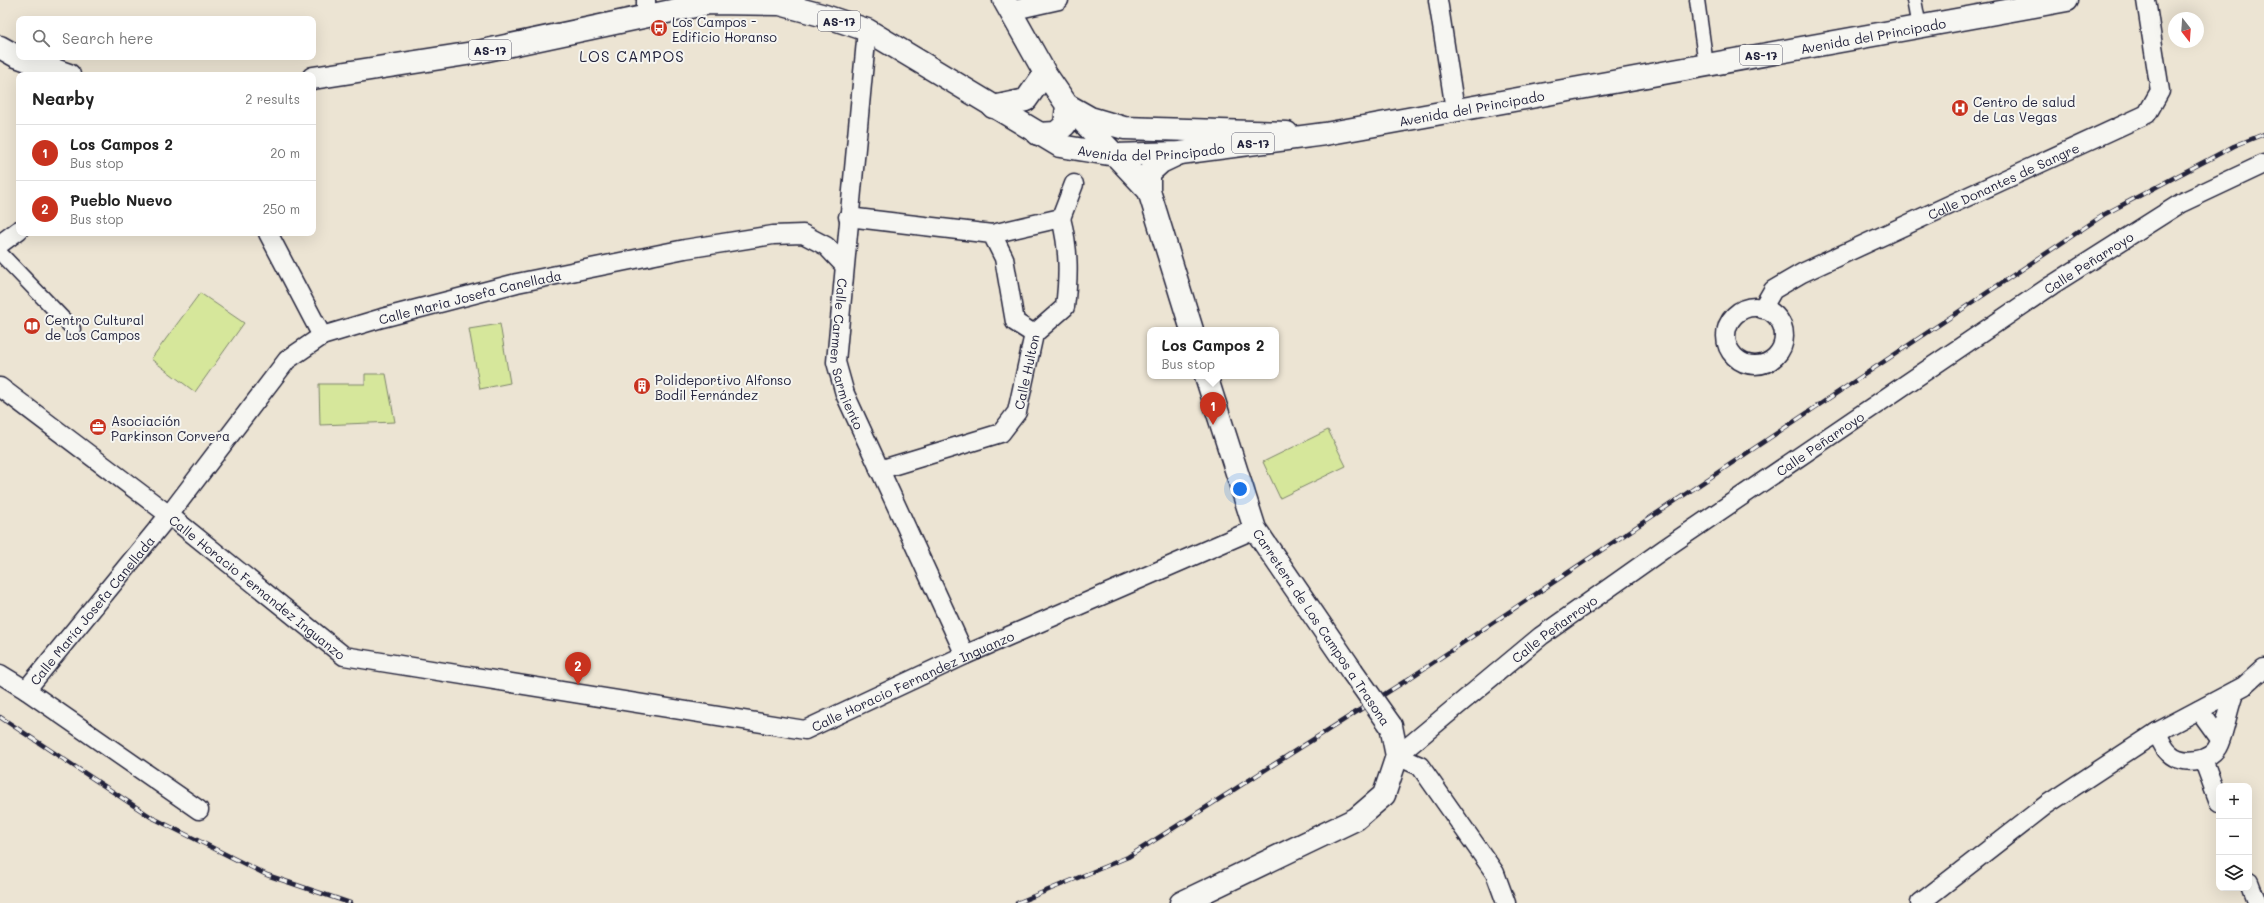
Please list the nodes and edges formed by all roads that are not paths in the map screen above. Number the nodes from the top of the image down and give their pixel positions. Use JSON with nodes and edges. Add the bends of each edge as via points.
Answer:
{"nodes":[{"id":1,"x":1059,"y":0,"type":"edge"},
{"id":2,"x":1438,"y":0,"type":"edge"},
{"id":3,"x":1697,"y":0,"type":"edge"},
{"id":4,"x":1914,"y":0,"type":"edge"},
{"id":5,"x":2067,"y":0,"type":"edge"},
{"id":6,"x":2146,"y":0,"type":"edge"},
{"id":7,"x":1007,"y":5,"type":"edge"},
{"id":8,"x":646,"y":8,"type":"edge"},
{"id":9,"x":1919,"y":27,"type":"junction"},
{"id":10,"x":867,"y":30,"type":"junction"},
{"id":11,"x":0,"y":47,"type":"edge"},
{"id":12,"x":16,"y":56,"type":"edge"},
{"id":13,"x":27,"y":60,"type":"edge"},
{"id":14,"x":1706,"y":65,"type":"junction"},
{"id":15,"x":61,"y":72,"type":"edge"},
{"id":16,"x":1045,"y":73,"type":"junction"},
{"id":17,"x":316,"y":78,"type":"edge"},
{"id":18,"x":1067,"y":105,"type":"junction"},
{"id":19,"x":993,"y":107,"type":"junction"},
{"id":20,"x":1455,"y":110,"type":"junction"},
{"id":21,"x":1038,"y":134,"type":"junction"},
{"id":22,"x":1326,"y":134,"type":"junction"},
{"id":23,"x":1180,"y":153,"type":"junction"},
{"id":24,"x":1115,"y":155,"type":"junction"},
{"id":25,"x":2264,"y":164,"type":"edge"},
{"id":26,"x":1074,"y":184,"type":"dead end"},
{"id":27,"x":1149,"y":191,"type":"junction"},
{"id":28,"x":848,"y":217,"type":"junction"},
{"id":29,"x":1061,"y":218,"type":"junction"},
{"id":30,"x":16,"y":232,"type":"edge"},
{"id":31,"x":992,"y":234,"type":"junction"},
{"id":32,"x":270,"y":236,"type":"edge"},
{"id":33,"x":0,"y":244,"type":"edge"},
{"id":34,"x":0,"y":253,"type":"edge"},
{"id":35,"x":843,"y":264,"type":"junction"},
{"id":36,"x":1762,"y":308,"type":"dead end"},
{"id":37,"x":1191,"y":327,"type":"edge"},
{"id":38,"x":73,"y":329,"type":"dead end"},
{"id":39,"x":1034,"y":334,"type":"junction"},
{"id":40,"x":322,"y":336,"type":"junction"},
{"id":41,"x":1207,"y":379,"type":"edge"},
{"id":42,"x":0,"y":387,"type":"edge"},
{"id":43,"x":879,"y":470,"type":"junction"},
{"id":44,"x":169,"y":515,"type":"junction"},
{"id":45,"x":1254,"y":529,"type":"junction"},
{"id":46,"x":964,"y":655,"type":"junction"},
{"id":47,"x":2264,"y":668,"type":"edge"},
{"id":48,"x":0,"y":674,"type":"edge"},
{"id":49,"x":2264,"y":680,"type":"edge"},
{"id":50,"x":2240,"y":689,"type":"junction"},
{"id":51,"x":26,"y":690,"type":"junction"},
{"id":52,"x":2199,"y":710,"type":"junction"},
{"id":53,"x":2157,"y":732,"type":"junction"},
{"id":54,"x":2220,"y":739,"type":"junction"},
{"id":55,"x":1397,"y":756,"type":"junction"},
{"id":56,"x":2203,"y":759,"type":"junction"},
{"id":57,"x":2216,"y":794,"type":"edge"},
{"id":58,"x":199,"y":810,"type":"dead end"},
{"id":59,"x":2252,"y":889,"type":"edge"},
{"id":60,"x":1181,"y":903,"type":"edge"},
{"id":61,"x":1506,"y":903,"type":"edge"},
{"id":62,"x":1920,"y":903,"type":"edge"},
{"id":63,"x":2258,"y":903,"type":"edge"}],
"edges":[{"from":1,"to":7,"type":"street"},
{"from":2,"to":20,"type":"street"},
{"from":3,"to":14,"type":"street"},
{"from":4,"to":9,"type":"street"},
{"from":5,"to":9,"type":"main road","name":"Avenida del Principado","number":"AS-17"},
{"from":6,"to":36,"type":"street","name":"Calle Donantes de Sangre","via":[[2160,91],[2147,114],[1802,273],[1773,290]]},
{"from":7,"to":16,"type":"main road"},
{"from":8,"to":10,"type":"main road","name":"Avenida del Principado","number":"AS-17","via":[[709,3],[780,4]]},
{"from":8,"to":17,"type":"main road","name":"Avenida del Principado","number":"AS-17","via":[[473,53]]},
{"from":9,"to":14,"type":"main road","name":"Avenida del Principado","number":"AS-17"},
{"from":10,"to":19,"type":"main road","name":"Avenida del Principado","number":"AS-17"},
{"from":10,"to":28,"type":"street","name":"Calle Carmen Sarmiento"},
{"from":11,"to":12,"type":"main road"},
{"from":13,"to":15,"type":"main road"},
{"from":14,"to":20,"type":"main road","name":"Avenida del Principado","number":"AS-17"},
{"from":16,"to":18,"type":"main road"},
{"from":16,"to":19,"type":"main road","via":[[1026,100]]},
{"from":18,"to":21,"type":"main road","via":[[1065,125],[1056,133]]},
{"from":18,"to":22,"type":"main road","via":[[1090,118],[1124,128]]},
{"from":18,"to":24,"type":"main road"},
{"from":19,"to":21,"type":"main road","name":"Avenida del Principado","number":"AS-17"},
{"from":20,"to":22,"type":"main road","name":"Avenida del Principado","number":"AS-17"},
{"from":21,"to":24,"type":"main road","name":"Avenida del Principado","number":"AS-17","via":[[1060,146]]},
{"from":22,"to":23,"type":"main road","name":"Avenida del Principado","number":"AS-17"},
{"from":23,"to":24,"type":"main road","name":"Avenida del Principado","number":"AS-17"},
{"from":23,"to":27,"type":"main road","via":[[1161,162],[1149,173]]},
{"from":24,"to":27,"type":"main road"},
{"from":25,"to":55,"type":"street","name":"Calle Peñarroyo","via":[[2181,203],[2058,281],[1730,504],[1541,636]]},
{"from":26,"to":29,"type":"street"},
{"from":27,"to":37,"type":"main road"},
{"from":28,"to":31,"type":"street"},
{"from":28,"to":35,"type":"street","name":"Calle Carmen Sarmiento"},
{"from":29,"to":31,"type":"street"},
{"from":29,"to":39,"type":"street","name":"Calle Hulton","via":[[1068,244],[1069,275],[1065,307]]},
{"from":30,"to":33,"type":"street"},
{"from":31,"to":39,"type":"street","via":[[1004,258],[1015,322]]},
{"from":32,"to":40,"type":"street"},
{"from":34,"to":38,"type":"street"},
{"from":35,"to":40,"type":"street","name":"Calle Maria Josefa Canellada","via":[[826,246],[803,234],[773,236],[685,249],[517,283]]},
{"from":35,"to":43,"type":"street","name":"Calle Carmen Sarmiento","via":[[836,362],[845,394]]},
{"from":39,"to":43,"type":"street","name":"Calle Hulton","via":[[1017,412],[1000,433]]},
{"from":40,"to":44,"type":"street","name":"Calle Maria Josefa Canellada","via":[[287,360]]},
{"from":41,"to":45,"type":"main road","name":"Carretera de Los Campos a Trasona"},
{"from":42,"to":44,"type":"street","name":"Calle Horacio Fernandez Inguanzo"},
{"from":43,"to":46,"type":"street","name":"Calle Carmen Sarmiento"},
{"from":44,"to":46,"type":"street","name":"Calle Horacio Fernandez Inguanzo","via":[[344,656],[353,659],[805,730]]},
{"from":44,"to":51,"type":"street","name":"Calle María Josefa Canellada"},
{"from":45,"to":46,"type":"street","name":"Calle Horacio Fernandez Inguanzo"},
{"from":45,"to":55,"type":"main road","name":"Carretera de Los Campos a Trasona","bridge":true,"via":[[1391,726]]},
{"from":47,"to":50,"type":"street"},
{"from":48,"to":51,"type":"street"},
{"from":49,"to":50,"type":"street"},
{"from":50,"to":52,"type":"street"},
{"from":50,"to":54,"type":"street","via":[[2228,706]]},
{"from":51,"to":58,"type":"street","name":"Calle María Josefa Canellada"},
{"from":52,"to":53,"type":"street"},
{"from":52,"to":54,"type":"street"},
{"from":53,"to":56,"type":"street","via":[[2169,753],[2179,759]]},
{"from":53,"to":62,"type":"street","via":[[2046,805]]},
{"from":54,"to":56,"type":"street","via":[[2212,753]]},
{"from":55,"to":60,"type":"main road","name":"Carretera de Los Campos a Trasona","via":[[1384,795],[1356,819]]},
{"from":55,"to":61,"type":"street","via":[[1420,766],[1495,874]]},
{"from":56,"to":57,"type":"street"},
{"from":59,"to":63,"type":"street"}]}
